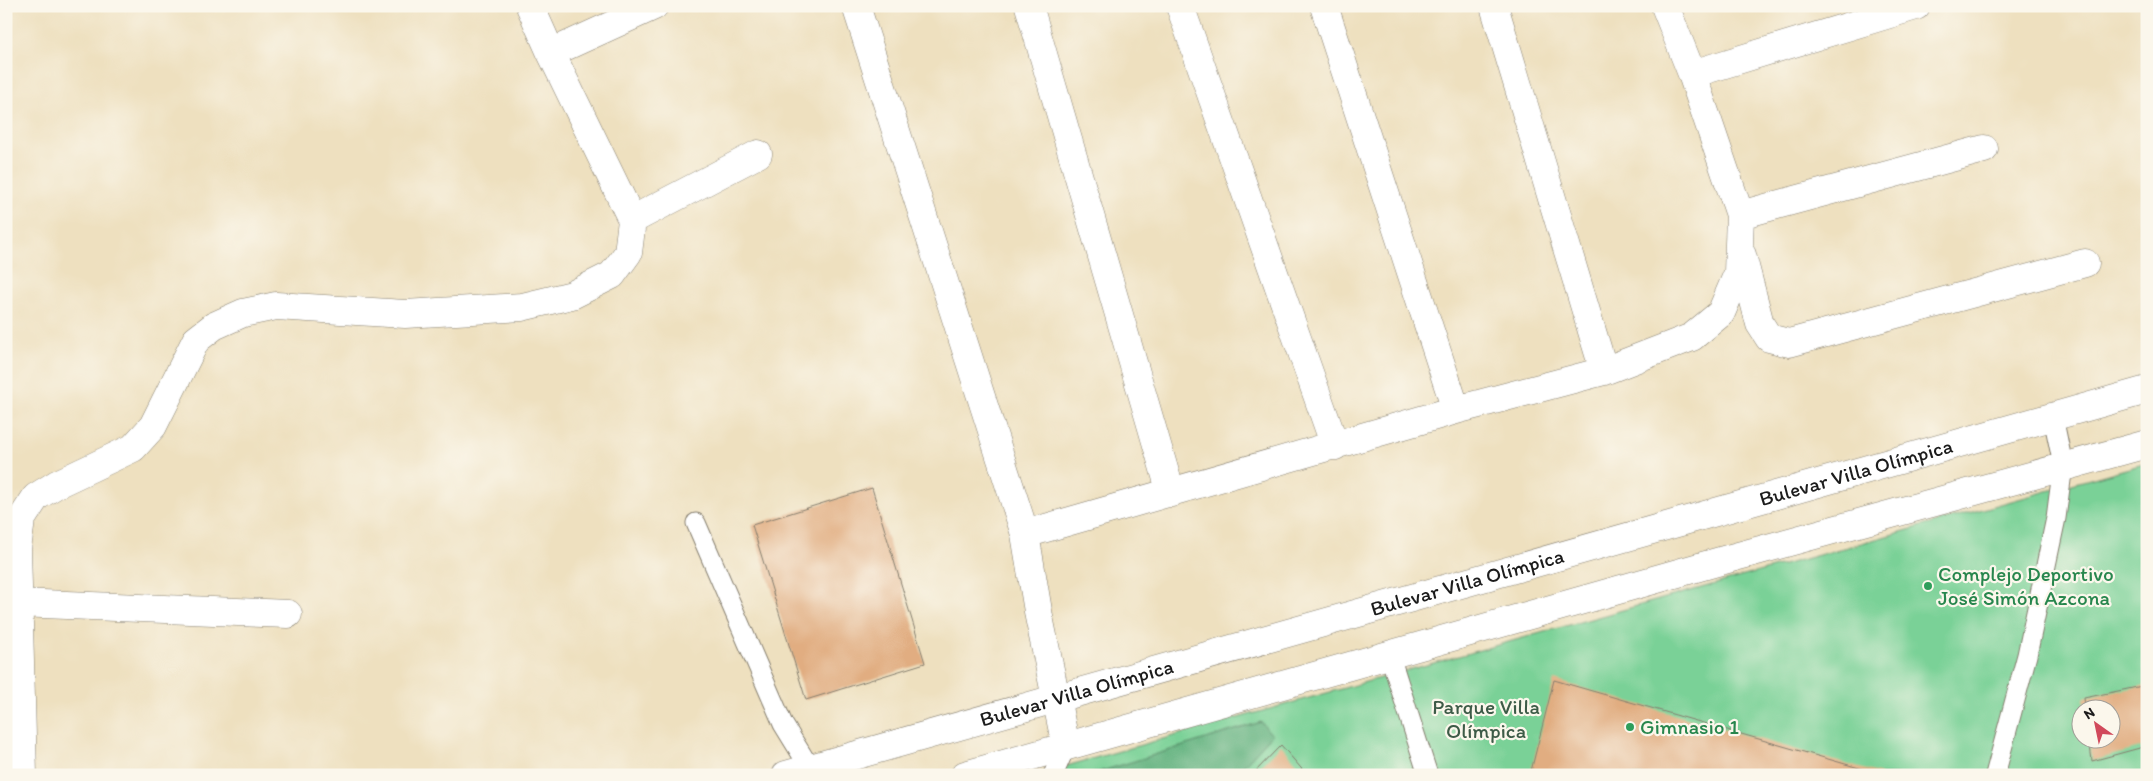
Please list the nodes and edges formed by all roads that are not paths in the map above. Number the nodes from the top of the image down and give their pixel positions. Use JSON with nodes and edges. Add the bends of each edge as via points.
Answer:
{"nodes":[{"id":1,"x":530,"y":6,"type":"edge"},
{"id":2,"x":654,"y":6,"type":"edge"},
{"id":3,"x":856,"y":6,"type":"edge"},
{"id":4,"x":1029,"y":6,"type":"edge"},
{"id":5,"x":1180,"y":6,"type":"edge"},
{"id":6,"x":1324,"y":6,"type":"edge"},
{"id":7,"x":1494,"y":6,"type":"edge"},
{"id":8,"x":1665,"y":6,"type":"edge"},
{"id":9,"x":1916,"y":6,"type":"edge"},
{"id":10,"x":551,"y":53,"type":"junction"},
{"id":11,"x":1692,"y":74,"type":"junction"},
{"id":12,"x":1984,"y":149,"type":"dead end"},
{"id":13,"x":758,"y":154,"type":"dead end"},
{"id":14,"x":1740,"y":215,"type":"junction"},
{"id":15,"x":632,"y":220,"type":"junction"},
{"id":16,"x":1741,"y":249,"type":"junction"},
{"id":17,"x":2085,"y":263,"type":"dead end"},
{"id":18,"x":1604,"y":371,"type":"junction"},
{"id":19,"x":2147,"y":390,"type":"edge"},
{"id":20,"x":1456,"y":410,"type":"junction"},
{"id":21,"x":2052,"y":417,"type":"junction"},
{"id":22,"x":2147,"y":444,"type":"edge"},
{"id":23,"x":1334,"y":446,"type":"junction"},
{"id":24,"x":2063,"y":466,"type":"junction"},
{"id":25,"x":1171,"y":492,"type":"junction"},
{"id":26,"x":696,"y":523,"type":"dead end"},
{"id":27,"x":1025,"y":534,"type":"junction"},
{"id":28,"x":18,"y":603,"type":"junction"},
{"id":29,"x":288,"y":614,"type":"dead end"},
{"id":30,"x":1390,"y":656,"type":"junction"},
{"id":31,"x":1056,"y":700,"type":"junction"},
{"id":32,"x":1066,"y":746,"type":"junction"},
{"id":33,"x":798,"y":771,"type":"edge"},
{"id":34,"x":23,"y":775,"type":"edge"},
{"id":35,"x":965,"y":775,"type":"edge"},
{"id":36,"x":1053,"y":775,"type":"edge"},
{"id":37,"x":1428,"y":775,"type":"edge"},
{"id":38,"x":1995,"y":775,"type":"edge"}],
"edges":[{"from":1,"to":10,"type":"street"},
{"from":2,"to":10,"type":"street"},
{"from":3,"to":27,"type":"street"},
{"from":4,"to":25,"type":"street"},
{"from":5,"to":23,"type":"street"},
{"from":6,"to":20,"type":"street"},
{"from":7,"to":18,"type":"street"},
{"from":8,"to":11,"type":"street"},
{"from":9,"to":11,"type":"street"},
{"from":10,"to":15,"type":"street"},
{"from":11,"to":14,"type":"street"},
{"from":12,"to":14,"type":"street"},
{"from":13,"to":15,"type":"street"},
{"from":14,"to":16,"type":"street"},
{"from":15,"to":28,"type":"street","via":[[628,253],[612,275],[572,296],[522,307],[405,314],[276,306],[243,313],[214,326],[196,340],[153,426],[133,448],[56,484],[36,497],[21,520],[17,548]]},
{"from":16,"to":17,"type":"street","via":[[1760,324],[1769,338],[1789,343]]},
{"from":16,"to":18,"type":"street","via":[[1738,273],[1722,313],[1692,337]]},
{"from":18,"to":20,"type":"street"},
{"from":19,"to":21,"type":"street","name":"Bulevar Villa Olímpica"},
{"from":20,"to":23,"type":"street"},
{"from":21,"to":24,"type":"lane"},
{"from":21,"to":31,"type":"street","name":"Bulevar Villa Olímpica"},
{"from":22,"to":24,"type":"street"},
{"from":23,"to":25,"type":"street"},
{"from":24,"to":30,"type":"street"},
{"from":24,"to":38,"type":"lane","via":[[2056,518],[2027,655]]},
{"from":25,"to":27,"type":"street"},
{"from":26,"to":33,"type":"lane","via":[[783,724]]},
{"from":27,"to":31,"type":"street"},
{"from":28,"to":29,"type":"street"},
{"from":28,"to":34,"type":"street"},
{"from":30,"to":32,"type":"street"},
{"from":30,"to":37,"type":"lane"},
{"from":31,"to":32,"type":"street"},
{"from":31,"to":33,"type":"street","name":"Bulevar Villa Olímpica"},
{"from":32,"to":35,"type":"street"},
{"from":32,"to":36,"type":"lane"}]}
